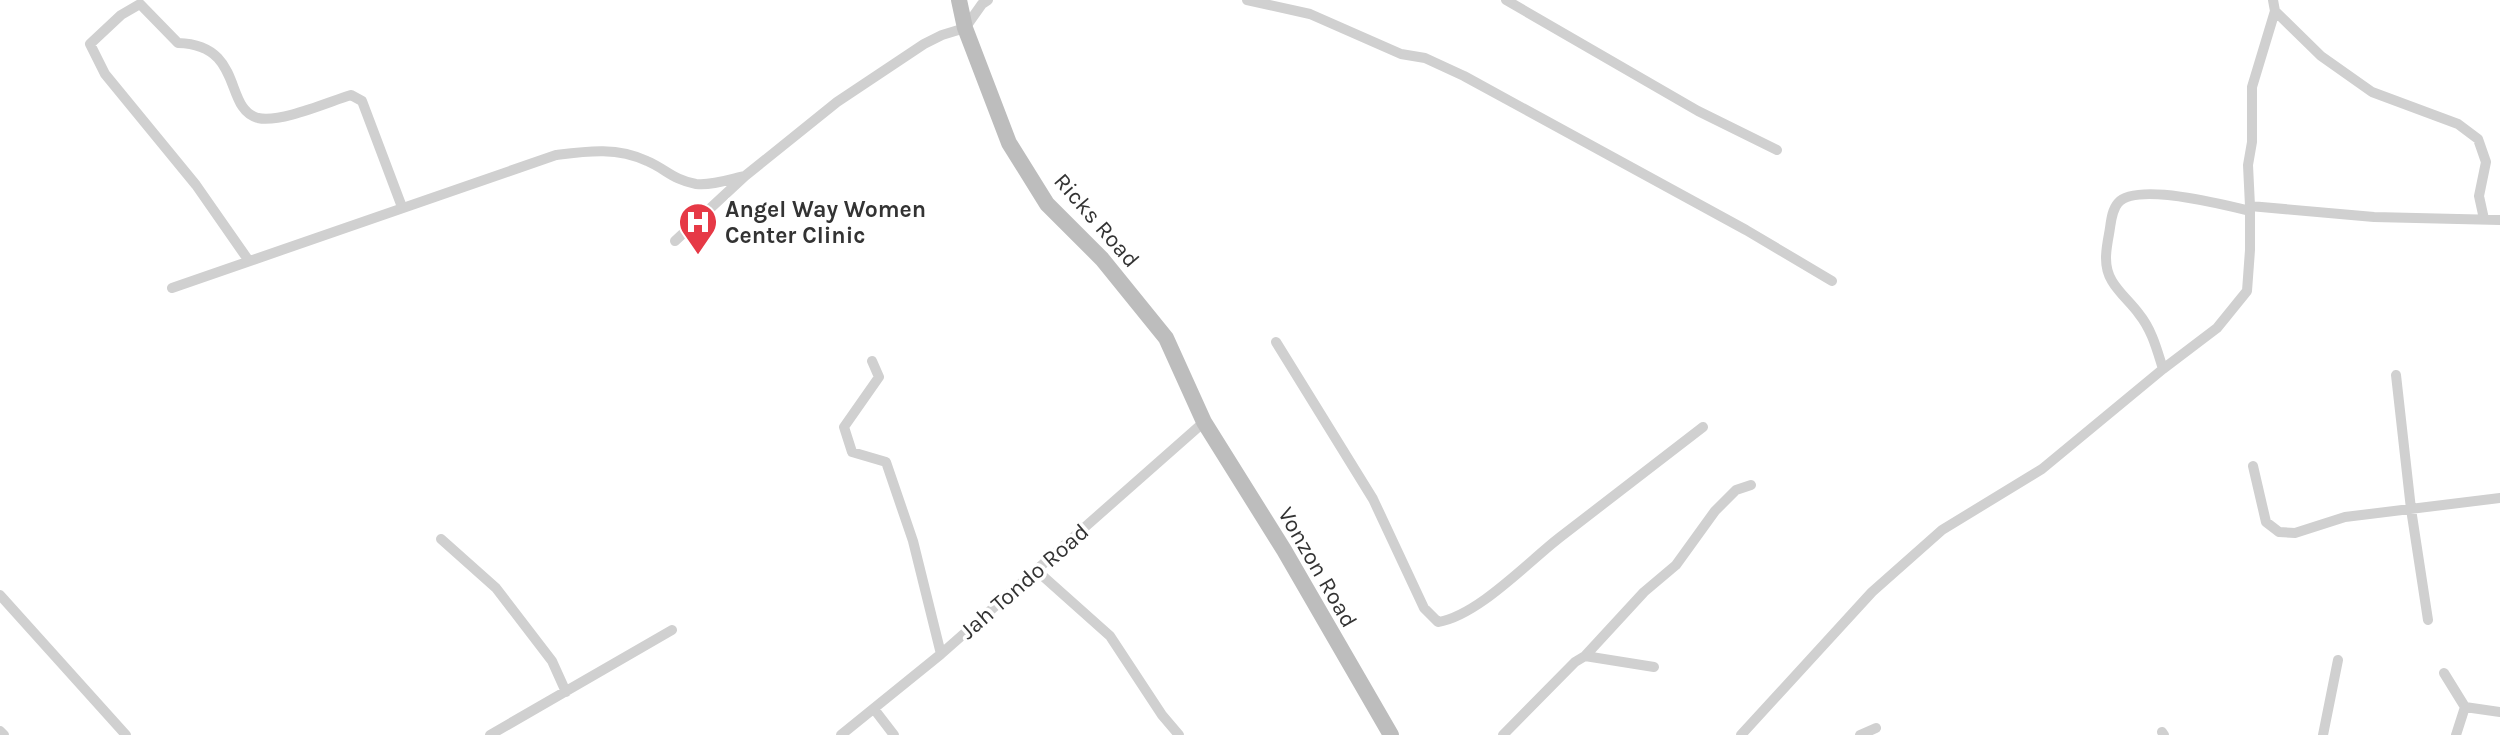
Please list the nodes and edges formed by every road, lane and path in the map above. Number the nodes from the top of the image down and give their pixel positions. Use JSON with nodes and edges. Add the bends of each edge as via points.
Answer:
{"nodes":[{"id":1,"x":959,"y":0,"type":"edge"},
{"id":2,"x":988,"y":0,"type":"edge"},
{"id":3,"x":1247,"y":0,"type":"edge"},
{"id":4,"x":1506,"y":0,"type":"edge"},
{"id":5,"x":2274,"y":6,"type":"edge"},
{"id":6,"x":965,"y":28,"type":"junction"},
{"id":7,"x":1777,"y":150,"type":"dead end"},
{"id":8,"x":745,"y":176,"type":"junction"},
{"id":9,"x":402,"y":207,"type":"junction"},
{"id":10,"x":2250,"y":208,"type":"junction"},
{"id":11,"x":2484,"y":219,"type":"junction"},
{"id":12,"x":2500,"y":220,"type":"edge"},
{"id":13,"x":675,"y":241,"type":"dead end"},
{"id":14,"x":249,"y":261,"type":"junction"},
{"id":15,"x":1832,"y":281,"type":"dead end"},
{"id":16,"x":172,"y":288,"type":"dead end"},
{"id":17,"x":1276,"y":342,"type":"dead end"},
{"id":18,"x":872,"y":361,"type":"dead end"},
{"id":19,"x":2163,"y":369,"type":"junction"},
{"id":20,"x":2396,"y":375,"type":"dead end"},
{"id":21,"x":1204,"y":422,"type":"junction"},
{"id":22,"x":1703,"y":427,"type":"dead end"},
{"id":23,"x":2253,"y":466,"type":"dead end"},
{"id":24,"x":1751,"y":485,"type":"dead end"},
{"id":25,"x":2500,"y":498,"type":"edge"},
{"id":26,"x":2411,"y":509,"type":"junction"},
{"id":27,"x":441,"y":539,"type":"dead end"},
{"id":28,"x":1037,"y":570,"type":"junction"},
{"id":29,"x":0,"y":595,"type":"edge"},
{"id":30,"x":2428,"y":620,"type":"dead end"},
{"id":31,"x":673,"y":631,"type":"dead end"},
{"id":32,"x":941,"y":654,"type":"junction"},
{"id":33,"x":1586,"y":656,"type":"junction"},
{"id":34,"x":2338,"y":660,"type":"dead end"},
{"id":35,"x":1654,"y":667,"type":"dead end"},
{"id":36,"x":2444,"y":673,"type":"dead end"},
{"id":37,"x":566,"y":692,"type":"junction"},
{"id":38,"x":2465,"y":707,"type":"junction"},
{"id":39,"x":874,"y":709,"type":"junction"},
{"id":40,"x":2500,"y":712,"type":"edge"},
{"id":41,"x":1876,"y":727,"type":"dead end"},
{"id":42,"x":0,"y":731,"type":"edge"},
{"id":43,"x":4,"y":735,"type":"edge"},
{"id":44,"x":126,"y":735,"type":"edge"},
{"id":45,"x":490,"y":735,"type":"edge"},
{"id":46,"x":841,"y":735,"type":"edge"},
{"id":47,"x":894,"y":735,"type":"edge"},
{"id":48,"x":1179,"y":735,"type":"edge"},
{"id":49,"x":1391,"y":735,"type":"edge"},
{"id":50,"x":1503,"y":735,"type":"edge"},
{"id":51,"x":1741,"y":735,"type":"edge"},
{"id":52,"x":1860,"y":735,"type":"edge"},
{"id":53,"x":2323,"y":735,"type":"edge"},
{"id":54,"x":2456,"y":735,"type":"edge"}],
"edges":[{"from":1,"to":6,"type":"street","name":"Ricks Road"},
{"from":2,"to":6,"type":"street"},
{"from":3,"to":15,"type":"street","via":[[1310,14],[1464,76]]},
{"from":4,"to":7,"type":"street","via":[[1698,111]]},
{"from":5,"to":10,"type":"street","via":[[2252,87]]},
{"from":5,"to":11,"type":"street","via":[[2322,56],[2372,92],[2458,124],[2478,139],[2486,162],[2479,197]]},
{"from":6,"to":8,"type":"street","via":[[901,58],[837,102]]},
{"from":6,"to":21,"type":"street","name":"Ricks Road","via":[[1009,143],[1047,204],[1102,259],[1166,338]]},
{"from":8,"to":9,"type":"street","via":[[699,184],[671,176],[624,152],[596,150],[556,155]]},
{"from":8,"to":13,"type":"street"},
{"from":9,"to":14,"type":"street"},
{"from":9,"to":14,"type":"street","via":[[362,101],[351,94],[277,118],[256,118],[242,106],[221,59],[197,44],[178,43],[140,4],[90,44],[105,74],[196,185]]},
{"from":10,"to":11,"type":"street"},
{"from":10,"to":19,"type":"street","via":[[2247,291],[2217,328]]},
{"from":10,"to":19,"type":"street","via":[[2190,197],[2136,195],[2118,203],[2106,253],[2107,269],[2154,339]]},
{"from":11,"to":12,"type":"street"},
{"from":14,"to":16,"type":"street"},
{"from":17,"to":22,"type":"street","via":[[1373,499],[1424,608],[1437,622],[1449,620],[1489,596]]},
{"from":18,"to":32,"type":"street","via":[[879,377],[844,427],[852,452],[886,461],[913,541]]},
{"from":19,"to":51,"type":"street","via":[[2042,469],[1942,530],[1872,592]]},
{"from":20,"to":26,"type":"street"},
{"from":21,"to":28,"type":"street","name":"Jah Tondo Road"},
{"from":21,"to":49,"type":"street","name":"Vonzon Road"},
{"from":23,"to":26,"type":"street","via":[[2266,522],[2279,532],[2295,533],[2344,517]]},
{"from":24,"to":33,"type":"street","via":[[1736,490],[1715,511],[1676,565],[1644,592]]},
{"from":25,"to":26,"type":"street"},
{"from":26,"to":30,"type":"street"},
{"from":27,"to":37,"type":"street","via":[[496,587],[552,661]]},
{"from":28,"to":32,"type":"street","name":"Jah Tondo Road"},
{"from":28,"to":48,"type":"street","via":[[1110,636]]},
{"from":29,"to":44,"type":"street"},
{"from":31,"to":37,"type":"street"},
{"from":32,"to":39,"type":"street","name":"Jah Tondo Road"},
{"from":33,"to":35,"type":"street"},
{"from":33,"to":50,"type":"street"},
{"from":34,"to":53,"type":"street"},
{"from":36,"to":38,"type":"street"},
{"from":37,"to":45,"type":"street"},
{"from":38,"to":40,"type":"street"},
{"from":38,"to":54,"type":"street"},
{"from":39,"to":46,"type":"street","name":"Jah Tondo Road"},
{"from":39,"to":47,"type":"street"},
{"from":41,"to":52,"type":"street"},
{"from":42,"to":43,"type":"street"}]}
